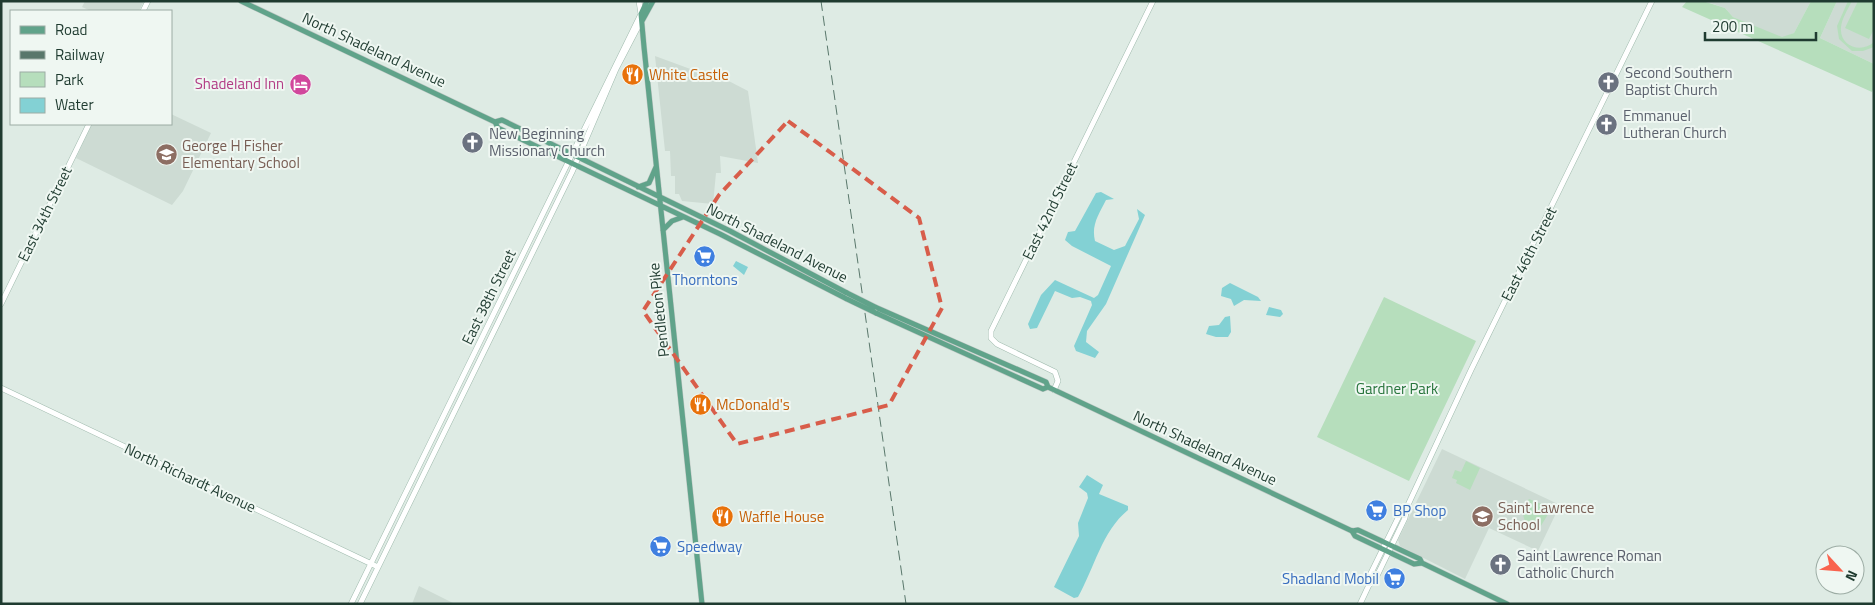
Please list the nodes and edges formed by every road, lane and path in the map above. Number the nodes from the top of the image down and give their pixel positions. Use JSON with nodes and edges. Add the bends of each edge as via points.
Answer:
{"nodes":[{"id":1,"x":241,"y":1,"type":"edge"},
{"id":2,"x":639,"y":1,"type":"edge"},
{"id":3,"x":648,"y":1,"type":"edge"},
{"id":4,"x":654,"y":1,"type":"edge"},
{"id":5,"x":1153,"y":1,"type":"edge"},
{"id":6,"x":1652,"y":1,"type":"edge"},
{"id":7,"x":641,"y":14,"type":"junction"},
{"id":8,"x":642,"y":21,"type":"junction"},
{"id":9,"x":495,"y":122,"type":"junction"},
{"id":10,"x":89,"y":125,"type":"edge"},
{"id":11,"x":573,"y":154,"type":"junction"},
{"id":12,"x":578,"y":157,"type":"junction"},
{"id":13,"x":569,"y":162,"type":"junction"},
{"id":14,"x":657,"y":164,"type":"junction"},
{"id":15,"x":575,"y":165,"type":"junction"},
{"id":16,"x":637,"y":187,"type":"junction"},
{"id":17,"x":660,"y":198,"type":"junction"},
{"id":18,"x":661,"y":206,"type":"junction"},
{"id":19,"x":684,"y":217,"type":"junction"},
{"id":20,"x":663,"y":230,"type":"junction"},
{"id":21,"x":847,"y":296,"type":"junction"},
{"id":22,"x":1,"y":304,"type":"edge"},
{"id":23,"x":1,"y":388,"type":"edge"},
{"id":24,"x":1054,"y":390,"type":"junction"},
{"id":25,"x":1407,"y":507,"type":"junction"},
{"id":26,"x":1352,"y":531,"type":"junction"},
{"id":27,"x":1386,"y":543,"type":"junction"},
{"id":28,"x":1392,"y":546,"type":"junction"},
{"id":29,"x":1383,"y":549,"type":"junction"},
{"id":30,"x":1389,"y":552,"type":"junction"},
{"id":31,"x":371,"y":564,"type":"junction"},
{"id":32,"x":1422,"y":564,"type":"junction"},
{"id":33,"x":378,"y":567,"type":"junction"},
{"id":34,"x":1369,"y":585,"type":"junction"},
{"id":35,"x":351,"y":604,"type":"edge"},
{"id":36,"x":360,"y":604,"type":"edge"},
{"id":37,"x":702,"y":604,"type":"edge"},
{"id":38,"x":1360,"y":604,"type":"edge"},
{"id":39,"x":1506,"y":604,"type":"edge"}],
"edges":[{"from":1,"to":9,"type":"main road","name":"North Shadeland Avenue"},
{"from":2,"to":7,"type":"main road"},
{"from":3,"to":7,"type":"main road","name":"East 38th Street"},
{"from":4,"to":8,"type":"main road","name":"East 38th Street"},
{"from":5,"to":24,"type":"main road","name":"East 42nd Street","via":[[991,331],[991,338],[997,344],[1055,372],[1058,381]]},
{"from":6,"to":25,"type":"main road","name":"East 46th Street"},
{"from":7,"to":8,"type":"main road","name":"Pendleton Pike"},
{"from":7,"to":11,"type":"main road","name":"East 38th Street"},
{"from":8,"to":12,"type":"main road","name":"East 38th Street","via":[[616,69]]},
{"from":8,"to":14,"type":"main road","name":"Pendleton Pike"},
{"from":9,"to":11,"type":"main road","name":"North Shadeland Avenue","via":[[502,120]]},
{"from":9,"to":13,"type":"main road","name":"North Shadeland Avenue","via":[[498,128]]},
{"from":10,"to":22,"type":"main road","name":"East 34th Street"},
{"from":11,"to":12,"type":"main road","name":"North Shadeland Avenue"},
{"from":11,"to":13,"type":"main road","name":"East 38th Street"},
{"from":12,"to":15,"type":"main road","name":"East 38th Street"},
{"from":12,"to":16,"type":"main road","name":"North Shadeland Avenue"},
{"from":13,"to":15,"type":"main road","name":"North Shadeland Avenue"},
{"from":13,"to":31,"type":"main road","name":"East 38th Street"},
{"from":14,"to":16,"type":"main road","via":[[650,181]]},
{"from":14,"to":17,"type":"main road","name":"Pendleton Pike"},
{"from":15,"to":18,"type":"main road","name":"North Shadeland Avenue"},
{"from":15,"to":33,"type":"main road","name":"East 38th Street"},
{"from":16,"to":17,"type":"main road","name":"North Shadeland Avenue"},
{"from":17,"to":18,"type":"main road","name":"Pendleton Pike"},
{"from":17,"to":21,"type":"main road","name":"North Shadeland Avenue","via":[[730,231]]},
{"from":18,"to":19,"type":"main road","name":"North Shadeland Avenue"},
{"from":18,"to":20,"type":"main road","name":"Pendleton Pike"},
{"from":19,"to":20,"type":"main road","via":[[672,221]]},
{"from":19,"to":21,"type":"main road","name":"North Shadeland Avenue"},
{"from":20,"to":37,"type":"main road","name":"Pendleton Pike"},
{"from":21,"to":24,"type":"main road","name":"North Shadeland Avenue","bridge":true,"via":[[1018,369],[1046,382]]},
{"from":23,"to":31,"type":"main road","name":"North Richardt Avenue"},
{"from":24,"to":26,"type":"main road","name":"North Shadeland Avenue"},
{"from":25,"to":27,"type":"main road","name":"East 46th Street","via":[[1400,514]]},
{"from":25,"to":28,"type":"main road","name":"East 46th Street","via":[[1406,518]]},
{"from":26,"to":27,"type":"main road","name":"North Shadeland Avenue","via":[[1358,530]]},
{"from":26,"to":29,"type":"main road","name":"North Shadeland Avenue","via":[[1355,536]]},
{"from":27,"to":28,"type":"main road","name":"North Shadeland Avenue"},
{"from":27,"to":29,"type":"main road","name":"East 46th Street"},
{"from":28,"to":30,"type":"main road","name":"East 46th Street"},
{"from":28,"to":32,"type":"main road","name":"North Shadeland Avenue","via":[[1420,559]]},
{"from":29,"to":30,"type":"main road","name":"North Shadeland Avenue"},
{"from":29,"to":34,"type":"main road","name":"East 46th Street","via":[[1369,577]]},
{"from":30,"to":32,"type":"main road","name":"North Shadeland Avenue","via":[[1414,564]]},
{"from":30,"to":34,"type":"main road","name":"East 46th Street","via":[[1375,580]]},
{"from":31,"to":33,"type":"main road","name":"North Richardt Avenue"},
{"from":31,"to":35,"type":"main road","name":"East 38th Street"},
{"from":32,"to":39,"type":"main road","name":"North Shadeland Avenue"},
{"from":33,"to":36,"type":"main road","name":"East 38th Street"},
{"from":34,"to":38,"type":"main road","name":"East 46th Street"}]}
